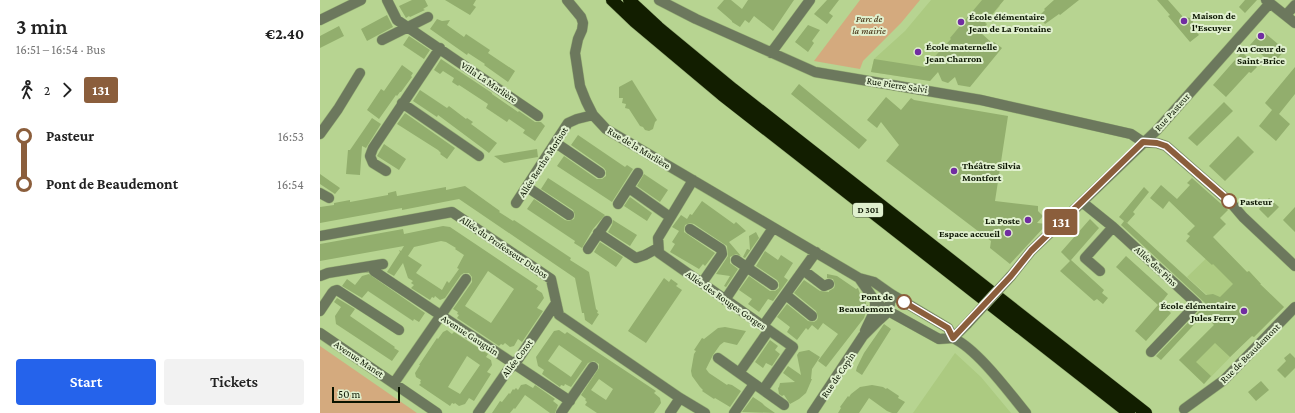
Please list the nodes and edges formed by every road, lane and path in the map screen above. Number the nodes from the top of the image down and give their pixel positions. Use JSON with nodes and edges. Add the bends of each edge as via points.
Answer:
{"nodes":[{"id":1,"x":361,"y":0,"type":"edge"},
{"id":2,"x":386,"y":0,"type":"edge"},
{"id":3,"x":567,"y":0,"type":"edge"},
{"id":4,"x":612,"y":0,"type":"edge"},
{"id":5,"x":629,"y":0,"type":"edge"},
{"id":6,"x":659,"y":0,"type":"edge"},
{"id":7,"x":810,"y":0,"type":"edge"},
{"id":8,"x":1268,"y":1,"type":"edge"},
{"id":9,"x":1295,"y":5,"type":"edge"},
{"id":10,"x":1286,"y":15,"type":"junction"},
{"id":11,"x":428,"y":18,"type":"dead end"},
{"id":12,"x":320,"y":20,"type":"edge"},
{"id":13,"x":1295,"y":23,"type":"edge"},
{"id":14,"x":408,"y":27,"type":"junction"},
{"id":15,"x":382,"y":40,"type":"dead end"},
{"id":16,"x":440,"y":48,"type":"junction"},
{"id":17,"x":771,"y":52,"type":"junction"},
{"id":18,"x":360,"y":73,"type":"dead end"},
{"id":19,"x":402,"y":104,"type":"junction"},
{"id":20,"x":593,"y":115,"type":"junction"},
{"id":21,"x":538,"y":116,"type":"dead end"},
{"id":22,"x":320,"y":134,"type":"edge"},
{"id":23,"x":1143,"y":142,"type":"junction"},
{"id":24,"x":556,"y":143,"type":"junction"},
{"id":25,"x":479,"y":156,"type":"dead end"},
{"id":26,"x":386,"y":171,"type":"dead end"},
{"id":27,"x":600,"y":173,"type":"dead end"},
{"id":28,"x":638,"y":174,"type":"dead end"},
{"id":29,"x":693,"y":180,"type":"junction"},
{"id":30,"x":527,"y":187,"type":"junction"},
{"id":31,"x":629,"y":188,"type":"junction"},
{"id":32,"x":320,"y":193,"type":"edge"},
{"id":33,"x":329,"y":198,"type":"dead end"},
{"id":34,"x":516,"y":202,"type":"dead end"},
{"id":35,"x":1082,"y":202,"type":"junction"},
{"id":36,"x":618,"y":204,"type":"dead end"},
{"id":37,"x":569,"y":215,"type":"dead end"},
{"id":38,"x":670,"y":217,"type":"junction"},
{"id":39,"x":607,"y":221,"type":"dead end"},
{"id":40,"x":1113,"y":227,"type":"junction"},
{"id":41,"x":773,"y":228,"type":"junction"},
{"id":42,"x":690,"y":229,"type":"dead end"},
{"id":43,"x":598,"y":233,"type":"junction"},
{"id":44,"x":320,"y":236,"type":"edge"},
{"id":45,"x":588,"y":249,"type":"dead end"},
{"id":46,"x":658,"y":250,"type":"junction"},
{"id":47,"x":816,"y":252,"type":"junction"},
{"id":48,"x":736,"y":260,"type":"dead end"},
{"id":49,"x":383,"y":264,"type":"dead end"},
{"id":50,"x":372,"y":266,"type":"junction"},
{"id":51,"x":1295,"y":266,"type":"edge"},
{"id":52,"x":747,"y":267,"type":"junction"},
{"id":53,"x":803,"y":270,"type":"junction"},
{"id":54,"x":1100,"y":271,"type":"dead end"},
{"id":55,"x":320,"y":276,"type":"edge"},
{"id":56,"x":859,"y":278,"type":"junction"},
{"id":57,"x":466,"y":279,"type":"dead end"},
{"id":58,"x":702,"y":283,"type":"junction"},
{"id":59,"x":829,"y":284,"type":"dead end"},
{"id":60,"x":773,"y":285,"type":"dead end"},
{"id":61,"x":891,"y":294,"type":"junction"},
{"id":62,"x":786,"y":295,"type":"junction"},
{"id":63,"x":726,"y":300,"type":"junction"},
{"id":64,"x":875,"y":301,"type":"junction"},
{"id":65,"x":556,"y":303,"type":"junction"},
{"id":66,"x":1295,"y":308,"type":"edge"},
{"id":67,"x":320,"y":311,"type":"edge"},
{"id":68,"x":890,"y":312,"type":"junction"},
{"id":69,"x":440,"y":315,"type":"junction"},
{"id":70,"x":812,"y":316,"type":"dead end"},
{"id":71,"x":766,"y":328,"type":"junction"},
{"id":72,"x":399,"y":330,"type":"dead end"},
{"id":73,"x":320,"y":333,"type":"edge"},
{"id":74,"x":863,"y":336,"type":"junction"},
{"id":75,"x":953,"y":338,"type":"junction"},
{"id":76,"x":1151,"y":352,"type":"dead end"},
{"id":77,"x":718,"y":358,"type":"dead end"},
{"id":78,"x":515,"y":364,"type":"junction"},
{"id":79,"x":592,"y":367,"type":"dead end"},
{"id":80,"x":739,"y":373,"type":"junction"},
{"id":81,"x":394,"y":383,"type":"junction"},
{"id":82,"x":754,"y":384,"type":"junction"},
{"id":83,"x":763,"y":390,"type":"junction"},
{"id":84,"x":680,"y":398,"type":"junction"},
{"id":85,"x":570,"y":401,"type":"junction"},
{"id":86,"x":784,"y":405,"type":"dead end"},
{"id":87,"x":1184,"y":409,"type":"dead end"},
{"id":88,"x":437,"y":413,"type":"edge"},
{"id":89,"x":478,"y":413,"type":"edge"},
{"id":90,"x":561,"y":413,"type":"edge"},
{"id":91,"x":670,"y":413,"type":"edge"},
{"id":92,"x":705,"y":413,"type":"edge"},
{"id":93,"x":734,"y":413,"type":"edge"},
{"id":94,"x":812,"y":413,"type":"edge"},
{"id":95,"x":1026,"y":413,"type":"edge"},
{"id":96,"x":1129,"y":413,"type":"edge"},
{"id":97,"x":1146,"y":413,"type":"edge"}],
"edges":[{"from":1,"to":12,"type":"street"},
{"from":2,"to":14,"type":"street","name":"Villa La Marlière","via":[[397,20]]},
{"from":3,"to":20,"type":"street","name":"Rue de la Marlière","via":[[583,23],[575,53],[576,70]]},
{"from":4,"to":96,"type":"highway","number":"D 301","via":[[722,95]]},
{"from":5,"to":97,"type":"highway","number":"D 301","via":[[739,93]]},
{"from":6,"to":17,"type":"street","name":"Rue Pierre Salvi"},
{"from":7,"to":17,"type":"street"},
{"from":8,"to":10,"type":"street"},
{"from":8,"to":23,"type":"street","name":"Rue Pasteur","via":[[1157,130]]},
{"from":9,"to":10,"type":"street"},
{"from":10,"to":13,"type":"street"},
{"from":11,"to":14,"type":"street"},
{"from":14,"to":15,"type":"street"},
{"from":14,"to":16,"type":"street","name":"Villa La Marlière"},
{"from":16,"to":19,"type":"street"},
{"from":16,"to":21,"type":"street","name":"Villa La Marlière"},
{"from":17,"to":23,"type":"street","name":"Rue Pierre Salvi","via":[[815,72],[987,101],[1131,134]]},
{"from":18,"to":22,"type":"street"},
{"from":19,"to":25,"type":"street"},
{"from":19,"to":26,"type":"street","via":[[370,156],[373,163]]},
{"from":20,"to":24,"type":"street","name":"Allée Berthe Morisot","via":[[568,123]]},
{"from":20,"to":29,"type":"street","name":"Rue de la Marlière","via":[[606,128]]},
{"from":23,"to":35,"type":"street","name":"Rue Pasteur"},
{"from":23,"to":51,"type":"street","name":"Rue Pierre Salvi","via":[[1166,146],[1231,203]]},
{"from":24,"to":27,"type":"street"},
{"from":24,"to":30,"type":"street","name":"Allée Berthe Morisot"},
{"from":28,"to":31,"type":"street"},
{"from":29,"to":38,"type":"street"},
{"from":29,"to":41,"type":"street","name":"Rue de la Marlière"},
{"from":30,"to":34,"type":"street","name":"Allée Berthe Morisot"},
{"from":30,"to":37,"type":"street"},
{"from":31,"to":36,"type":"street"},
{"from":31,"to":38,"type":"street"},
{"from":32,"to":33,"type":"street"},
{"from":35,"to":40,"type":"street","name":"Allée des Pins"},
{"from":35,"to":75,"type":"street","name":"Rue Pasteur","bridge":true,"via":[[1031,251]]},
{"from":38,"to":46,"type":"street","via":[[658,238]]},
{"from":39,"to":43,"type":"street"},
{"from":40,"to":54,"type":"street","via":[[1085,258]]},
{"from":40,"to":76,"type":"street","name":"Allée des Pins","via":[[1197,304]]},
{"from":41,"to":47,"type":"street","name":"Rue de la Marlière"},
{"from":41,"to":52,"type":"street"},
{"from":42,"to":58,"type":"street","via":[[721,249],[722,254]]},
{"from":43,"to":45,"type":"street"},
{"from":43,"to":46,"type":"street","via":[[636,258]]},
{"from":44,"to":65,"type":"street","name":"Allée du Professeur Dubos","via":[[452,212],[551,279]]},
{"from":46,"to":58,"type":"street","name":"Allée des Rouges Gorges"},
{"from":47,"to":53,"type":"street"},
{"from":47,"to":56,"type":"street","name":"Rue de la Marlière"},
{"from":48,"to":52,"type":"street"},
{"from":49,"to":50,"type":"street"},
{"from":50,"to":55,"type":"street"},
{"from":50,"to":69,"type":"street","name":"Avenue Gauguin","via":[[374,271]]},
{"from":52,"to":60,"type":"street"},
{"from":52,"to":63,"type":"street"},
{"from":53,"to":59,"type":"street","via":[[824,286]]},
{"from":53,"to":62,"type":"street"},
{"from":56,"to":61,"type":"street","name":"Rue de la Marlière","via":[[874,282]]},
{"from":56,"to":64,"type":"street","name":"Rue de la Marlière"},
{"from":57,"to":69,"type":"street"},
{"from":58,"to":63,"type":"street","name":"Allée des Rouges Gorges"},
{"from":61,"to":64,"type":"street"},
{"from":61,"to":68,"type":"street"},
{"from":61,"to":75,"type":"street","name":"Rue de la Marlière","via":[[948,328]]},
{"from":62,"to":70,"type":"street"},
{"from":62,"to":71,"type":"street"},
{"from":63,"to":71,"type":"street","name":"Allée des Rouges Gorges"},
{"from":64,"to":68,"type":"street","name":"Rue de la Marlière"},
{"from":64,"to":74,"type":"street","name":"Rue de Copin","via":[[875,310]]},
{"from":65,"to":78,"type":"street","name":"Allée Corot"},
{"from":65,"to":84,"type":"street","name":"Allée du Professeur Dubos","via":[[558,315]]},
{"from":66,"to":87,"type":"street","name":"Rue de Beaudemont","via":[[1224,380]]},
{"from":67,"to":72,"type":"street","via":[[337,290]]},
{"from":68,"to":74,"type":"street","name":"Rue de Copin"},
{"from":68,"to":75,"type":"street","name":"Rue de la Marlière","via":[[939,339]]},
{"from":69,"to":78,"type":"street","name":"Avenue Gauguin"},
{"from":69,"to":81,"type":"street"},
{"from":71,"to":80,"type":"street"},
{"from":71,"to":83,"type":"street","name":"Allée des Rouges Gorges","via":[[793,347]]},
{"from":73,"to":81,"type":"street","name":"Avenue Manet"},
{"from":74,"to":94,"type":"street","name":"Rue de Copin"},
{"from":75,"to":95,"type":"street","via":[[985,365]]},
{"from":77,"to":80,"type":"street"},
{"from":78,"to":85,"type":"street","name":"Avenue Gauguin"},
{"from":78,"to":89,"type":"street","name":"Allée Corot"},
{"from":79,"to":85,"type":"street"},
{"from":80,"to":82,"type":"street"},
{"from":81,"to":88,"type":"street","name":"Avenue Manet"},
{"from":82,"to":83,"type":"street"},
{"from":82,"to":93,"type":"street"},
{"from":83,"to":86,"type":"street"},
{"from":84,"to":91,"type":"street"},
{"from":84,"to":92,"type":"street","name":"Allée du Professeur Dubos"},
{"from":85,"to":90,"type":"street"}]}
